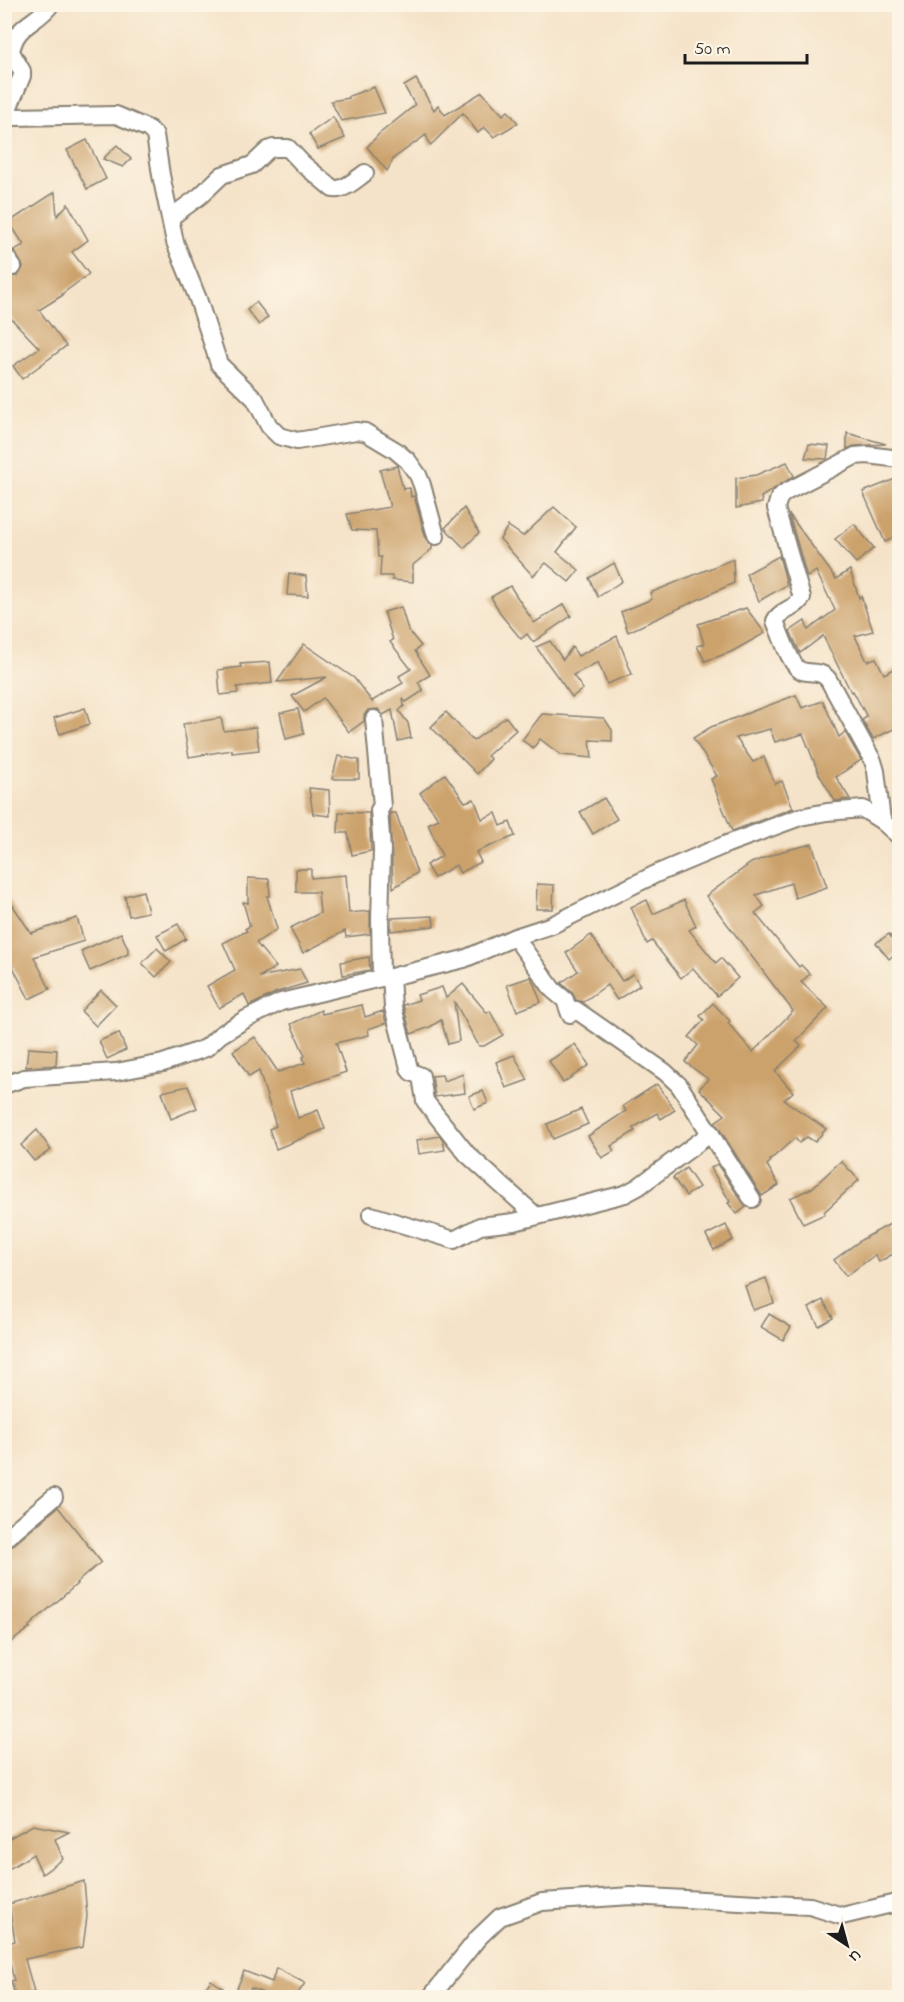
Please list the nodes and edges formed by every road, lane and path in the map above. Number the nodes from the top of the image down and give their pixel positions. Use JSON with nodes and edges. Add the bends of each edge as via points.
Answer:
{"nodes":[{"id":1,"x":51,"y":4,"type":"edge"},
{"id":2,"x":5,"y":116,"type":"edge"},
{"id":3,"x":365,"y":173,"type":"dead end"},
{"id":4,"x":171,"y":217,"type":"junction"},
{"id":5,"x":900,"y":459,"type":"edge"},
{"id":6,"x":436,"y":536,"type":"dead end"},
{"id":7,"x":374,"y":719,"type":"dead end"},
{"id":8,"x":882,"y":821,"type":"junction"},
{"id":9,"x":900,"y":837,"type":"edge"},
{"id":10,"x":515,"y":937,"type":"junction"},
{"id":11,"x":386,"y":978,"type":"junction"},
{"id":12,"x":4,"y":1085,"type":"edge"},
{"id":13,"x":711,"y":1133,"type":"junction"},
{"id":14,"x":752,"y":1199,"type":"dead end"},
{"id":15,"x":371,"y":1215,"type":"dead end"},
{"id":16,"x":536,"y":1216,"type":"junction"},
{"id":17,"x":54,"y":1497,"type":"dead end"},
{"id":18,"x":4,"y":1539,"type":"edge"},
{"id":19,"x":900,"y":1902,"type":"edge"},
{"id":20,"x":430,"y":1998,"type":"edge"}],
"edges":[{"from":1,"to":2,"type":"street","via":[[17,34],[12,52],[22,76]]},
{"from":2,"to":4,"type":"street","via":[[116,115],[149,129],[157,140]]},
{"from":3,"to":4,"type":"street","via":[[337,191],[288,148],[273,148],[252,165],[216,178]]},
{"from":4,"to":6,"type":"street","via":[[175,242],[216,358],[255,399],[273,432],[297,441],[364,432],[403,455],[418,475]]},
{"from":5,"to":8,"type":"street","via":[[855,456],[784,493],[776,508],[802,598],[776,621],[795,667],[828,679],[873,761]]},
{"from":7,"to":11,"type":"street","via":[[382,806],[380,919]]},
{"from":8,"to":9,"type":"street"},
{"from":8,"to":10,"type":"street","via":[[863,809],[800,817],[658,873],[552,925]]},
{"from":10,"to":11,"type":"street","via":[[464,958]]},
{"from":10,"to":13,"type":"street","via":[[553,990],[565,1000],[570,1014],[576,1010],[673,1079]]},
{"from":11,"to":12,"type":"street","via":[[281,1002],[246,1019],[206,1048],[163,1064],[116,1072],[24,1078]]},
{"from":11,"to":16,"type":"street","via":[[409,1068],[421,1076],[427,1104],[470,1157]]},
{"from":13,"to":14,"type":"street"},
{"from":13,"to":16,"type":"street","via":[[632,1191]]},
{"from":15,"to":16,"type":"street","via":[[450,1240],[480,1226]]},
{"from":17,"to":18,"type":"street"},
{"from":19,"to":20,"type":"street","via":[[842,1916],[810,1906],[631,1896],[542,1902],[500,1917]]}]}
